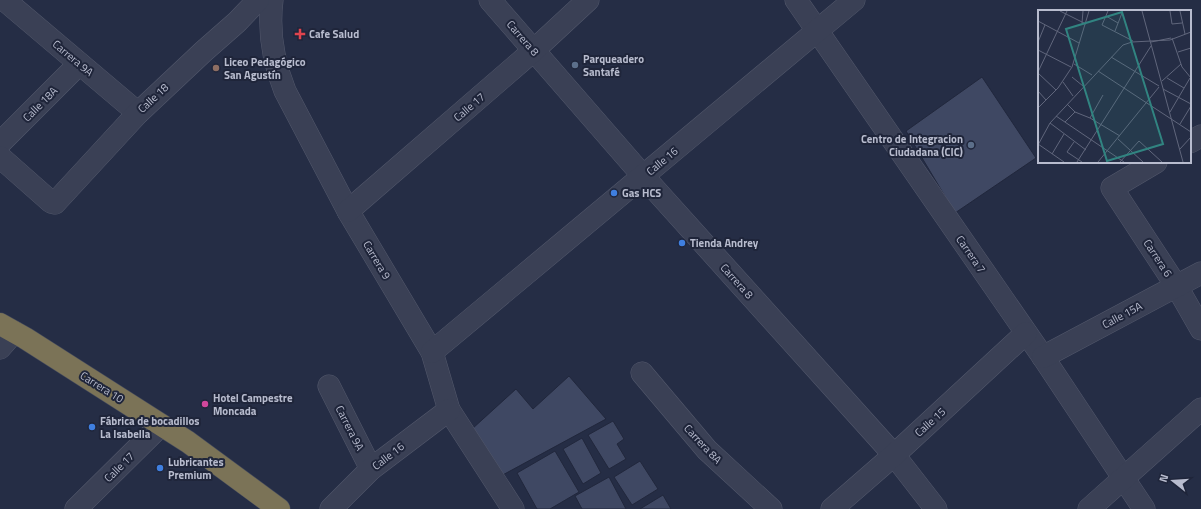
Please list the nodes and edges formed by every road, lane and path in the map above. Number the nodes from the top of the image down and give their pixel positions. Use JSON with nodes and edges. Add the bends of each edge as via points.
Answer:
{"nodes":[{"id":1,"x":258,"y":0,"type":"edge"},
{"id":2,"x":272,"y":0,"type":"edge"},
{"id":3,"x":490,"y":0,"type":"edge"},
{"id":4,"x":588,"y":0,"type":"edge"},
{"id":5,"x":796,"y":0,"type":"edge"},
{"id":6,"x":854,"y":0,"type":"edge"},
{"id":7,"x":5,"y":5,"type":"edge"},
{"id":8,"x":817,"y":30,"type":"junction"},
{"id":9,"x":533,"y":51,"type":"junction"},
{"id":10,"x":79,"y":64,"type":"junction"},
{"id":11,"x":138,"y":112,"type":"junction"},
{"id":12,"x":1201,"y":136,"type":"edge"},
{"id":13,"x":1191,"y":141,"type":"edge"},
{"id":14,"x":0,"y":143,"type":"edge"},
{"id":15,"x":0,"y":157,"type":"edge"},
{"id":16,"x":1154,"y":163,"type":"edge"},
{"id":17,"x":643,"y":176,"type":"junction"},
{"id":18,"x":348,"y":212,"type":"junction"},
{"id":19,"x":1201,"y":273,"type":"edge"},
{"id":20,"x":1177,"y":287,"type":"junction"},
{"id":21,"x":7,"y":328,"type":"edge"},
{"id":22,"x":1201,"y":329,"type":"edge"},
{"id":23,"x":1026,"y":333,"type":"junction"},
{"id":24,"x":0,"y":348,"type":"edge"},
{"id":25,"x":432,"y":352,"type":"junction"},
{"id":26,"x":1043,"y":357,"type":"junction"},
{"id":27,"x":642,"y":373,"type":"dead end"},
{"id":28,"x":329,"y":386,"type":"dead end"},
{"id":29,"x":1201,"y":409,"type":"edge"},
{"id":30,"x":449,"y":410,"type":"junction"},
{"id":31,"x":161,"y":424,"type":"junction"},
{"id":32,"x":894,"y":455,"type":"junction"},
{"id":33,"x":371,"y":469,"type":"junction"},
{"id":34,"x":1123,"y":477,"type":"junction"},
{"id":35,"x":76,"y":509,"type":"edge"},
{"id":36,"x":279,"y":509,"type":"edge"},
{"id":37,"x":331,"y":509,"type":"edge"},
{"id":38,"x":513,"y":509,"type":"edge"},
{"id":39,"x":771,"y":509,"type":"edge"},
{"id":40,"x":832,"y":509,"type":"edge"},
{"id":41,"x":936,"y":509,"type":"edge"},
{"id":42,"x":1089,"y":509,"type":"edge"},
{"id":43,"x":1144,"y":509,"type":"edge"}],
"edges":[{"from":1,"to":11,"type":"street","name":"Calle 18"},
{"from":2,"to":18,"type":"street","name":"Carrera 9","via":[[271,44],[279,76]]},
{"from":3,"to":9,"type":"street","name":"Carrera 8"},
{"from":4,"to":9,"type":"street","name":"Calle 17"},
{"from":5,"to":8,"type":"street","name":"Carrera 7"},
{"from":6,"to":8,"type":"street","name":"Calle 16"},
{"from":7,"to":10,"type":"street","name":"Carrera 9A"},
{"from":8,"to":17,"type":"street","name":"Calle 16"},
{"from":8,"to":23,"type":"street","name":"Carrera 7"},
{"from":9,"to":17,"type":"street","name":"Carrera 8"},
{"from":9,"to":18,"type":"street","name":"Calle 17"},
{"from":10,"to":11,"type":"street","name":"Carrera 9A"},
{"from":10,"to":14,"type":"street","name":"Calle 18A"},
{"from":11,"to":15,"type":"street","name":"Calle 18","via":[[55,203]]},
{"from":12,"to":13,"type":"street"},
{"from":16,"to":20,"type":"street","name":"Carrera 6","via":[[1112,188]]},
{"from":17,"to":25,"type":"street","name":"Calle 16"},
{"from":17,"to":32,"type":"street","name":"Carrera 8"},
{"from":18,"to":25,"type":"street","name":"Carrera 9"},
{"from":19,"to":20,"type":"street","name":"Calle 15A"},
{"from":20,"to":22,"type":"street","name":"Carrera 6"},
{"from":20,"to":26,"type":"street","name":"Calle 15A"},
{"from":21,"to":24,"type":"street"},
{"from":21,"to":31,"type":"highway","name":"Carrera 10"},
{"from":23,"to":26,"type":"street","name":"Carrera 7"},
{"from":23,"to":32,"type":"street","name":"Calle 15"},
{"from":25,"to":30,"type":"street","name":"Carrera 9"},
{"from":26,"to":34,"type":"street","name":"Carrera 7"},
{"from":27,"to":39,"type":"street","name":"Carrera 8A","via":[[707,450]]},
{"from":28,"to":33,"type":"street","name":"Carrera 9A"},
{"from":29,"to":34,"type":"street"},
{"from":30,"to":33,"type":"street","name":"Calle 16"},
{"from":30,"to":38,"type":"street","name":"Carrera 9"},
{"from":31,"to":35,"type":"street","name":"Calle 17"},
{"from":31,"to":36,"type":"highway","name":"Carrera 10"},
{"from":32,"to":40,"type":"street","name":"Calle 15"},
{"from":32,"to":41,"type":"street","name":"Carrera 8"},
{"from":33,"to":37,"type":"street","name":"Calle 16"},
{"from":34,"to":42,"type":"street"},
{"from":34,"to":43,"type":"street","name":"Carrera 7"}]}
